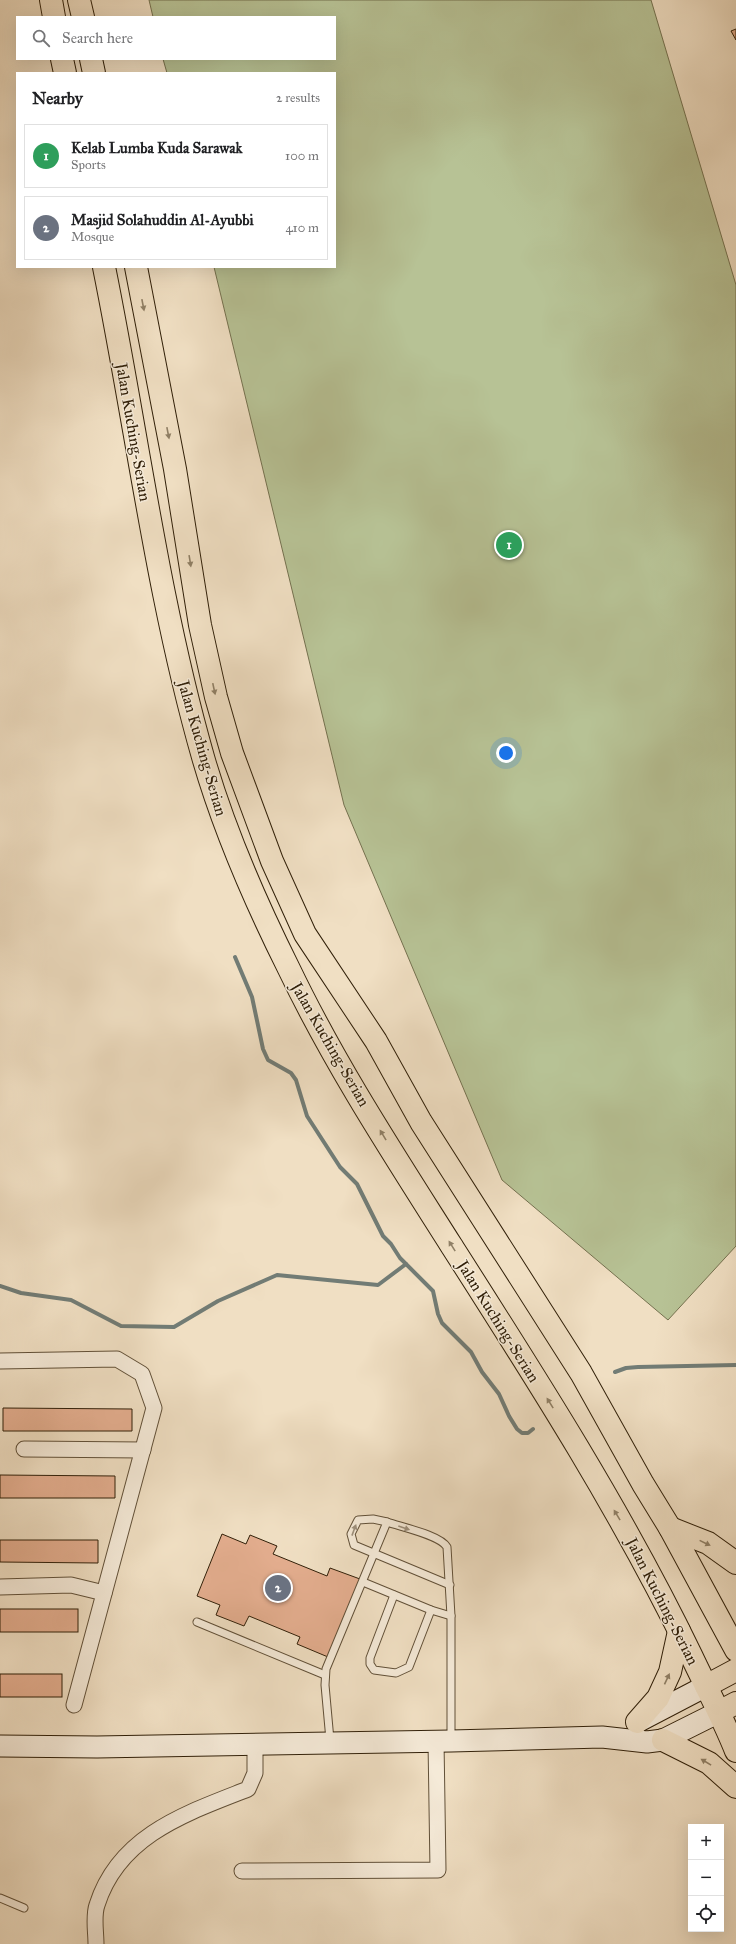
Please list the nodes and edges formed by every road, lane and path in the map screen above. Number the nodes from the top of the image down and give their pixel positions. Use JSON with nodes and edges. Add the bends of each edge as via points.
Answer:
{"nodes":[{"id":1,"x":51,"y":0,"type":"edge"},
{"id":2,"x":79,"y":0,"type":"edge"},
{"id":3,"x":54,"y":16,"type":"edge"},
{"id":4,"x":82,"y":16,"type":"edge"},
{"id":5,"x":62,"y":60,"type":"edge"},
{"id":6,"x":91,"y":60,"type":"edge"},
{"id":7,"x":65,"y":72,"type":"edge"},
{"id":8,"x":94,"y":72,"type":"edge"},
{"id":9,"x":104,"y":268,"type":"edge"},
{"id":10,"x":136,"y":268,"type":"edge"},
{"id":11,"x":0,"y":1361,"type":"edge"},
{"id":12,"x":24,"y":1449,"type":"dead end"},
{"id":13,"x":143,"y":1450,"type":"junction"},
{"id":14,"x":387,"y":1522,"type":"junction"},
{"id":15,"x":670,"y":1528,"type":"junction"},
{"id":16,"x":374,"y":1555,"type":"junction"},
{"id":17,"x":736,"y":1563,"type":"edge"},
{"id":18,"x":363,"y":1582,"type":"junction"},
{"id":19,"x":450,"y":1585,"type":"junction"},
{"id":20,"x":0,"y":1587,"type":"edge"},
{"id":21,"x":104,"y":1593,"type":"junction"},
{"id":22,"x":394,"y":1595,"type":"junction"},
{"id":23,"x":431,"y":1610,"type":"junction"},
{"id":24,"x":451,"y":1616,"type":"junction"},
{"id":25,"x":197,"y":1622,"type":"dead end"},
{"id":26,"x":680,"y":1631,"type":"junction"},
{"id":27,"x":736,"y":1650,"type":"edge"},
{"id":28,"x":736,"y":1670,"type":"edge"},
{"id":29,"x":325,"y":1675,"type":"junction"},
{"id":30,"x":706,"y":1686,"type":"junction"},
{"id":31,"x":74,"y":1705,"type":"dead end"},
{"id":32,"x":728,"y":1708,"type":"edge"},
{"id":33,"x":637,"y":1722,"type":"junction"},
{"id":34,"x":602,"y":1737,"type":"junction"},
{"id":35,"x":663,"y":1740,"type":"junction"},
{"id":36,"x":444,"y":1741,"type":"junction"},
{"id":37,"x":330,"y":1743,"type":"junction"},
{"id":38,"x":255,"y":1744,"type":"junction"},
{"id":39,"x":0,"y":1746,"type":"edge"},
{"id":40,"x":736,"y":1751,"type":"edge"},
{"id":41,"x":736,"y":1787,"type":"edge"},
{"id":42,"x":242,"y":1871,"type":"dead end"},
{"id":43,"x":0,"y":1898,"type":"edge"},
{"id":44,"x":24,"y":1908,"type":"dead end"},
{"id":45,"x":96,"y":1944,"type":"edge"}],
"edges":[{"from":1,"to":3,"type":"highway"},
{"from":2,"to":4,"type":"highway"},
{"from":5,"to":7,"type":"highway"},
{"from":6,"to":8,"type":"highway"},
{"from":26,"to":9,"type":"highway","name":"Jalan Kuching-Serian","one_way":true,"via":[[638,1550],[559,1417],[327,1041],[289,971],[254,893],[226,826],[185,691],[144,492]]},
{"from":10,"to":15,"type":"highway","name":"Jalan Kuching-Serian","one_way":true,"via":[[175,469],[200,625],[216,696],[232,753],[272,861],[305,934],[376,1041],[421,1122],[581,1373]]},
{"from":11,"to":13,"type":"street","via":[[117,1359],[142,1374],[154,1408]]},
{"from":12,"to":13,"type":"street"},
{"from":13,"to":21,"type":"street"},
{"from":14,"to":16,"type":"lane"},
{"from":16,"to":14,"type":"lane","one_way":true,"via":[[354,1545],[351,1534],[358,1520],[373,1519]]},
{"from":14,"to":19,"type":"lane","one_way":true,"via":[[446,1544]]},
{"from":15,"to":17,"type":"highway","one_way":true,"via":[[708,1544]]},
{"from":15,"to":27,"type":"highway","name":"Jalan Kuching-Serian"},
{"from":16,"to":18,"type":"lane"},
{"from":16,"to":19,"type":"lane"},
{"from":18,"to":22,"type":"lane"},
{"from":18,"to":29,"type":"lane"},
{"from":19,"to":24,"type":"lane"},
{"from":20,"to":21,"type":"street","via":[[71,1585]]},
{"from":21,"to":31,"type":"street"},
{"from":22,"to":23,"type":"lane"},
{"from":22,"to":23,"type":"lane","via":[[370,1658],[374,1670],[396,1673],[409,1667]]},
{"from":23,"to":24,"type":"lane"},
{"from":24,"to":36,"type":"lane"},
{"from":25,"to":29,"type":"lane"},
{"from":26,"to":30,"type":"highway","name":"Jalan Kuching-Serian"},
{"from":33,"to":26,"type":"highway","one_way":true,"via":[[658,1698],[670,1672]]},
{"from":28,"to":30,"type":"highway"},
{"from":29,"to":37,"type":"lane"},
{"from":30,"to":32,"type":"highway","name":"Jalan Kuching-Serian"},
{"from":30,"to":33,"type":"street"},
{"from":32,"to":35,"type":"street"},
{"from":32,"to":40,"type":"highway","name":"Jalan Kuching-Serian"},
{"from":33,"to":34,"type":"street"},
{"from":34,"to":35,"type":"street","via":[[647,1742]]},
{"from":34,"to":36,"type":"street"},
{"from":41,"to":35,"type":"highway","one_way":true,"via":[[708,1763]]},
{"from":36,"to":37,"type":"street"},
{"from":36,"to":42,"type":"street","via":[[438,1870]]},
{"from":37,"to":38,"type":"street"},
{"from":38,"to":39,"type":"street"},
{"from":38,"to":45,"type":"street","via":[[255,1773],[248,1789],[187,1813],[136,1844],[109,1875],[96,1906]]},
{"from":43,"to":44,"type":"lane"}]}
